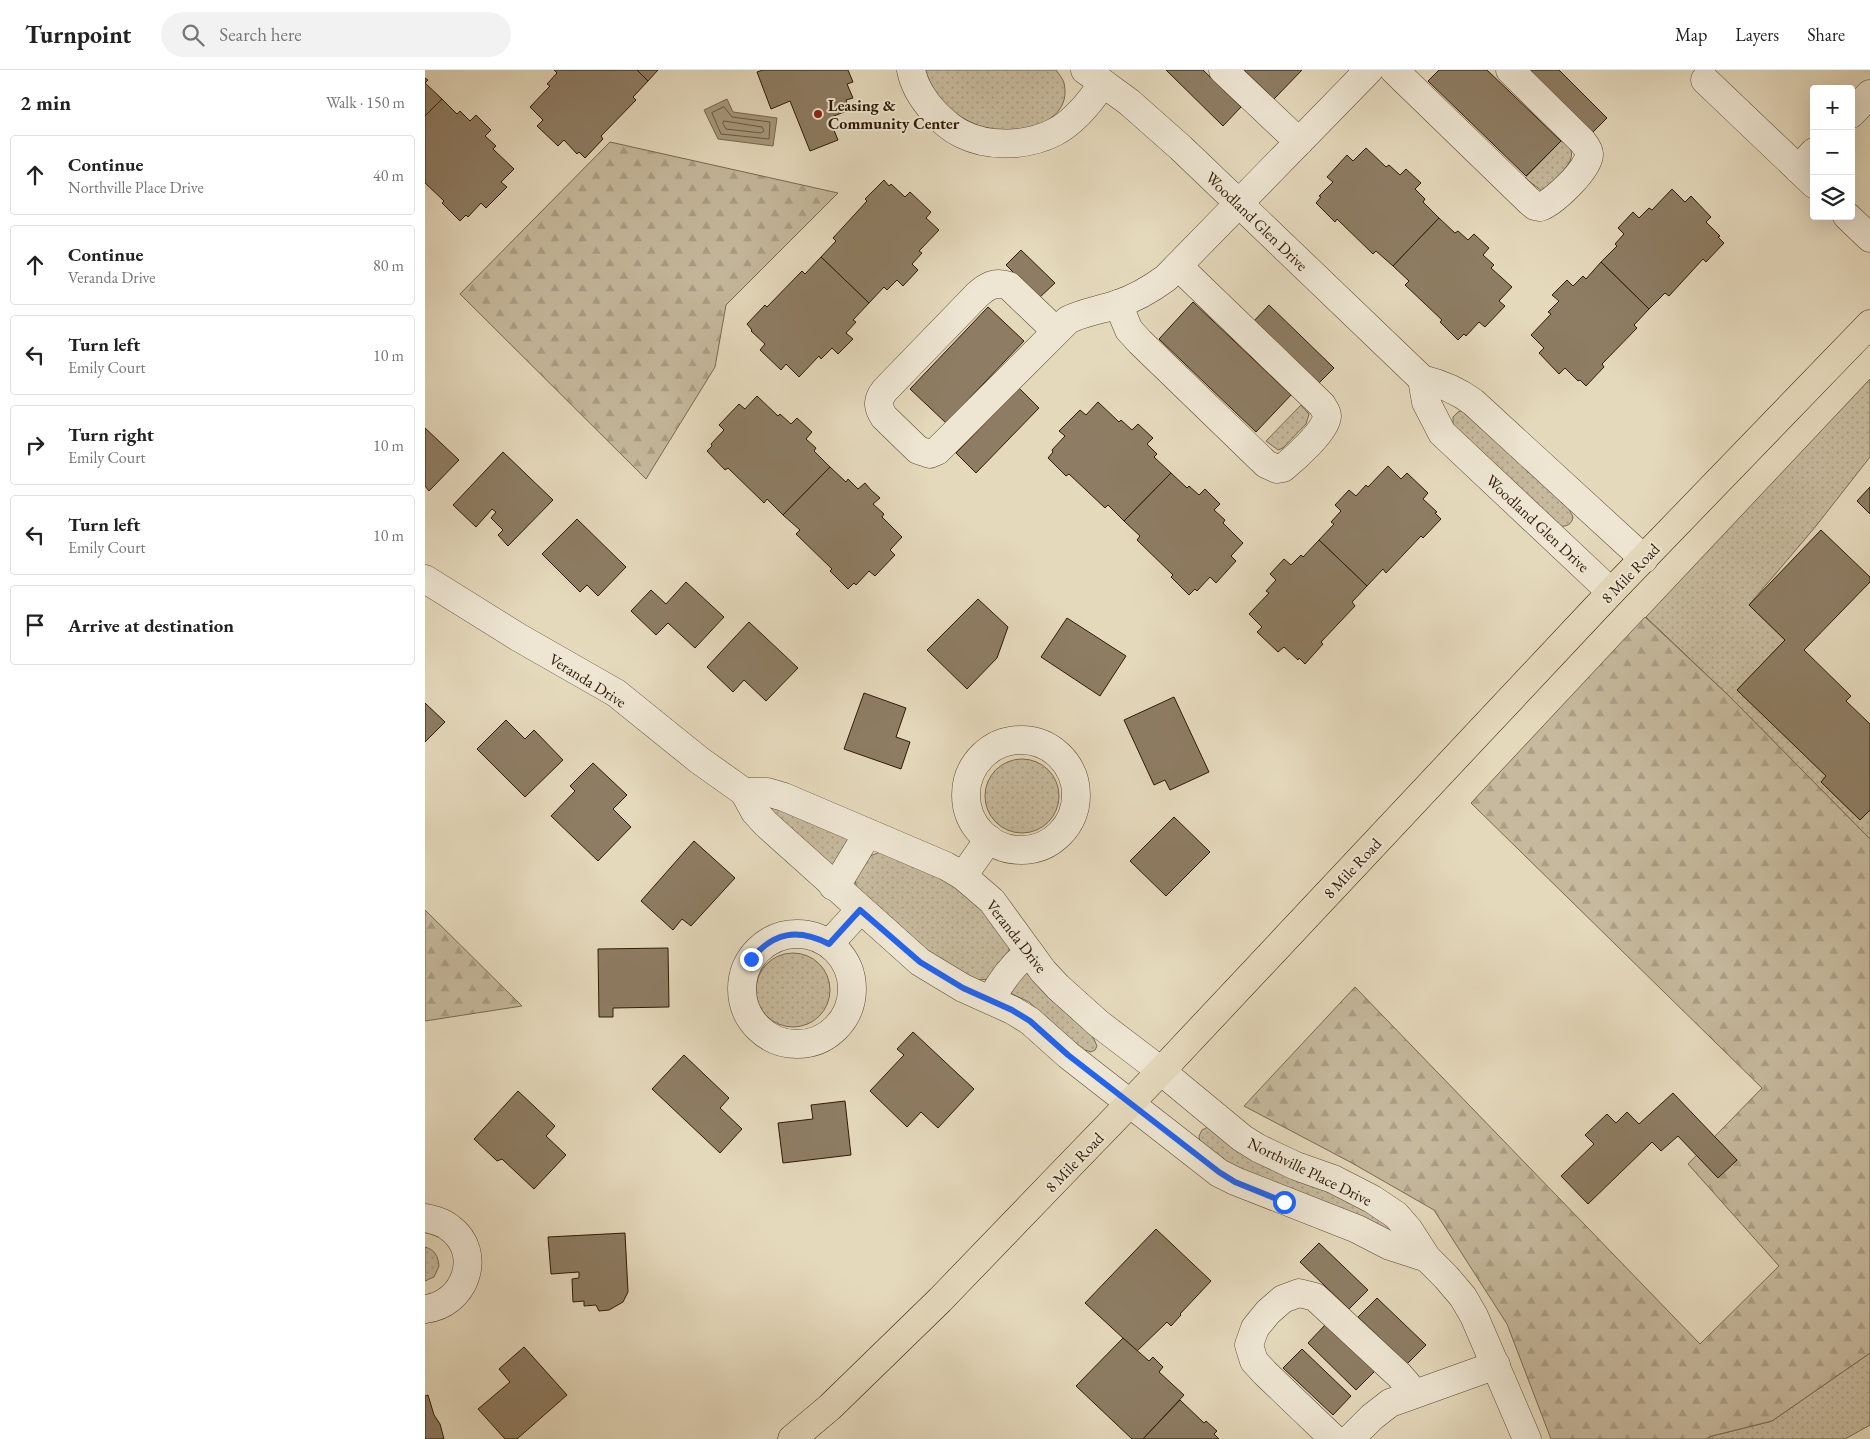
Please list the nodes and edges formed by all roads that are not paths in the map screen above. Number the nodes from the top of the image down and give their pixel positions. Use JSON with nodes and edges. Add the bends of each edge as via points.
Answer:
{"nodes":[{"id":1,"x":911,"y":70,"type":"edge"},
{"id":2,"x":1223,"y":70,"type":"edge"},
{"id":3,"x":1393,"y":70,"type":"edge"},
{"id":4,"x":1510,"y":70,"type":"edge"},
{"id":5,"x":1094,"y":76,"type":"edge"},
{"id":6,"x":1353,"y":76,"type":"edge"},
{"id":7,"x":1705,"y":80,"type":"dead end"},
{"id":8,"x":1870,"y":94,"type":"edge"},
{"id":9,"x":1855,"y":110,"type":"edge"},
{"id":10,"x":1299,"y":142,"type":"junction"},
{"id":11,"x":1808,"y":168,"type":"edge"},
{"id":12,"x":1239,"y":204,"type":"junction"},
{"id":13,"x":1851,"y":220,"type":"edge"},
{"id":14,"x":1870,"y":238,"type":"edge"},
{"id":15,"x":1178,"y":266,"type":"junction"},
{"id":16,"x":1118,"y":304,"type":"junction"},
{"id":17,"x":1870,"y":324,"type":"edge"},
{"id":18,"x":1056,"y":331,"type":"junction"},
{"id":19,"x":1422,"y":379,"type":"junction"},
{"id":20,"x":1644,"y":559,"type":"junction"},
{"id":21,"x":425,"y":579,"type":"edge"},
{"id":22,"x":1611,"y":592,"type":"junction"},
{"id":23,"x":743,"y":792,"type":"junction"},
{"id":24,"x":868,"y":832,"type":"junction"},
{"id":25,"x":989,"y":839,"type":"dead end"},
{"id":26,"x":963,"y":876,"type":"junction"},
{"id":27,"x":833,"y":886,"type":"junction"},
{"id":28,"x":860,"y":910,"type":"junction"},
{"id":29,"x":829,"y":944,"type":"junction"},
{"id":30,"x":1029,"y":952,"type":"junction"},
{"id":31,"x":991,"y":1000,"type":"junction"},
{"id":32,"x":1161,"y":1071,"type":"junction"},
{"id":33,"x":1130,"y":1103,"type":"junction"},
{"id":34,"x":425,"y":1218,"type":"edge"},
{"id":35,"x":1427,"y":1258,"type":"junction"},
{"id":36,"x":425,"y":1309,"type":"edge"},
{"id":37,"x":1496,"y":1365,"type":"junction"},
{"id":38,"x":1411,"y":1394,"type":"junction"},
{"id":39,"x":792,"y":1439,"type":"edge"},
{"id":40,"x":1334,"y":1439,"type":"edge"},
{"id":41,"x":1350,"y":1439,"type":"edge"},
{"id":42,"x":1527,"y":1439,"type":"edge"}],
"edges":[{"from":1,"to":5,"type":"street","via":[[927,104],[946,123],[962,134],[1006,143],[1030,141],[1055,132],[1071,120],[1095,95]]},
{"from":2,"to":10,"type":"street"},
{"from":3,"to":4,"type":"street","via":[[1529,201],[1540,207],[1553,201],[1584,168],[1589,154],[1582,141]]},
{"from":5,"to":12,"type":"street","name":"Woodland Glen Drive","via":[[1129,102]]},
{"from":6,"to":10,"type":"street"},
{"from":7,"to":11,"type":"street"},
{"from":8,"to":9,"type":"street"},
{"from":10,"to":12,"type":"street"},
{"from":12,"to":15,"type":"street"},
{"from":12,"to":19,"type":"street","name":"Woodland Glen Drive"},
{"from":13,"to":14,"type":"street"},
{"from":15,"to":16,"type":"street","via":[[1150,289]]},
{"from":15,"to":16,"type":"street","via":[[1326,412],[1327,418],[1321,430],[1283,468],[1266,464],[1140,342],[1129,330]]},
{"from":16,"to":18,"type":"street","via":[[1076,316]]},
{"from":17,"to":20,"type":"main road","name":"8 Mile Road"},
{"from":18,"to":18,"type":"street","via":[[1009,286],[991,285],[977,295],[885,390],[877,404],[918,450],[930,454],[937,451]]},
{"from":19,"to":20,"type":"street","name":"Woodland Glen Drive","via":[[1444,384],[1473,402]]},
{"from":19,"to":22,"type":"street","name":"Woodland Glen Drive","via":[[1426,402],[1442,432]]},
{"from":20,"to":22,"type":"main road","name":"8 Mile Road"},
{"from":21,"to":23,"type":"street","name":"Veranda Drive","via":[[615,693]]},
{"from":22,"to":32,"type":"main road","name":"8 Mile Road"},
{"from":23,"to":24,"type":"street","name":"Veranda Drive","via":[[767,792],[784,797]]},
{"from":23,"to":27,"type":"street","name":"Veranda Drive","via":[[765,824]]},
{"from":24,"to":26,"type":"street","name":"Veranda Drive"},
{"from":24,"to":27,"type":"street"},
{"from":25,"to":26,"type":"street"},
{"from":26,"to":30,"type":"street","name":"Veranda Drive","via":[[992,901]]},
{"from":27,"to":28,"type":"street","name":"Veranda Drive"},
{"from":28,"to":29,"type":"street"},
{"from":28,"to":31,"type":"street","name":"Veranda Drive","via":[[920,962],[963,988]]},
{"from":29,"to":29,"type":"street","via":[[813,936],[795,934],[778,937],[763,945],[751,959],[743,976],[741,994],[746,1012],[757,1028],[772,1039],[790,1044],[809,1043],[826,1036],[840,1024],[849,1008],[852,990],[849,973]]},
{"from":30,"to":31,"type":"street","via":[[996,989]]},
{"from":30,"to":32,"type":"street","name":"Veranda Drive","via":[[1043,971],[1098,1024]]},
{"from":31,"to":33,"type":"street","name":"Veranda Drive","via":[[1034,1024]]},
{"from":32,"to":33,"type":"main road","name":"8 Mile Road"},
{"from":32,"to":35,"type":"street","name":"Northville Place Drive","via":[[1258,1148],[1333,1179],[1396,1215]]},
{"from":33,"to":35,"type":"street","name":"Northville Place Drive","via":[[1235,1182]]},
{"from":33,"to":39,"type":"main road","name":"8 Mile Road","via":[[940,1300],[830,1407]]},
{"from":34,"to":36,"type":"street","via":[[451,1228],[461,1239],[468,1266],[465,1281],[457,1293],[447,1302]]},
{"from":35,"to":37,"type":"street","name":"Northville Place Drive","via":[[1463,1296]]},
{"from":37,"to":38,"type":"street"},
{"from":37,"to":42,"type":"street","name":"Northville Place Drive"},
{"from":38,"to":40,"type":"street","via":[[1399,1375],[1315,1297],[1299,1294],[1283,1299],[1255,1328],[1249,1345],[1254,1361]]},
{"from":38,"to":41,"type":"street","via":[[1390,1403]]}]}
